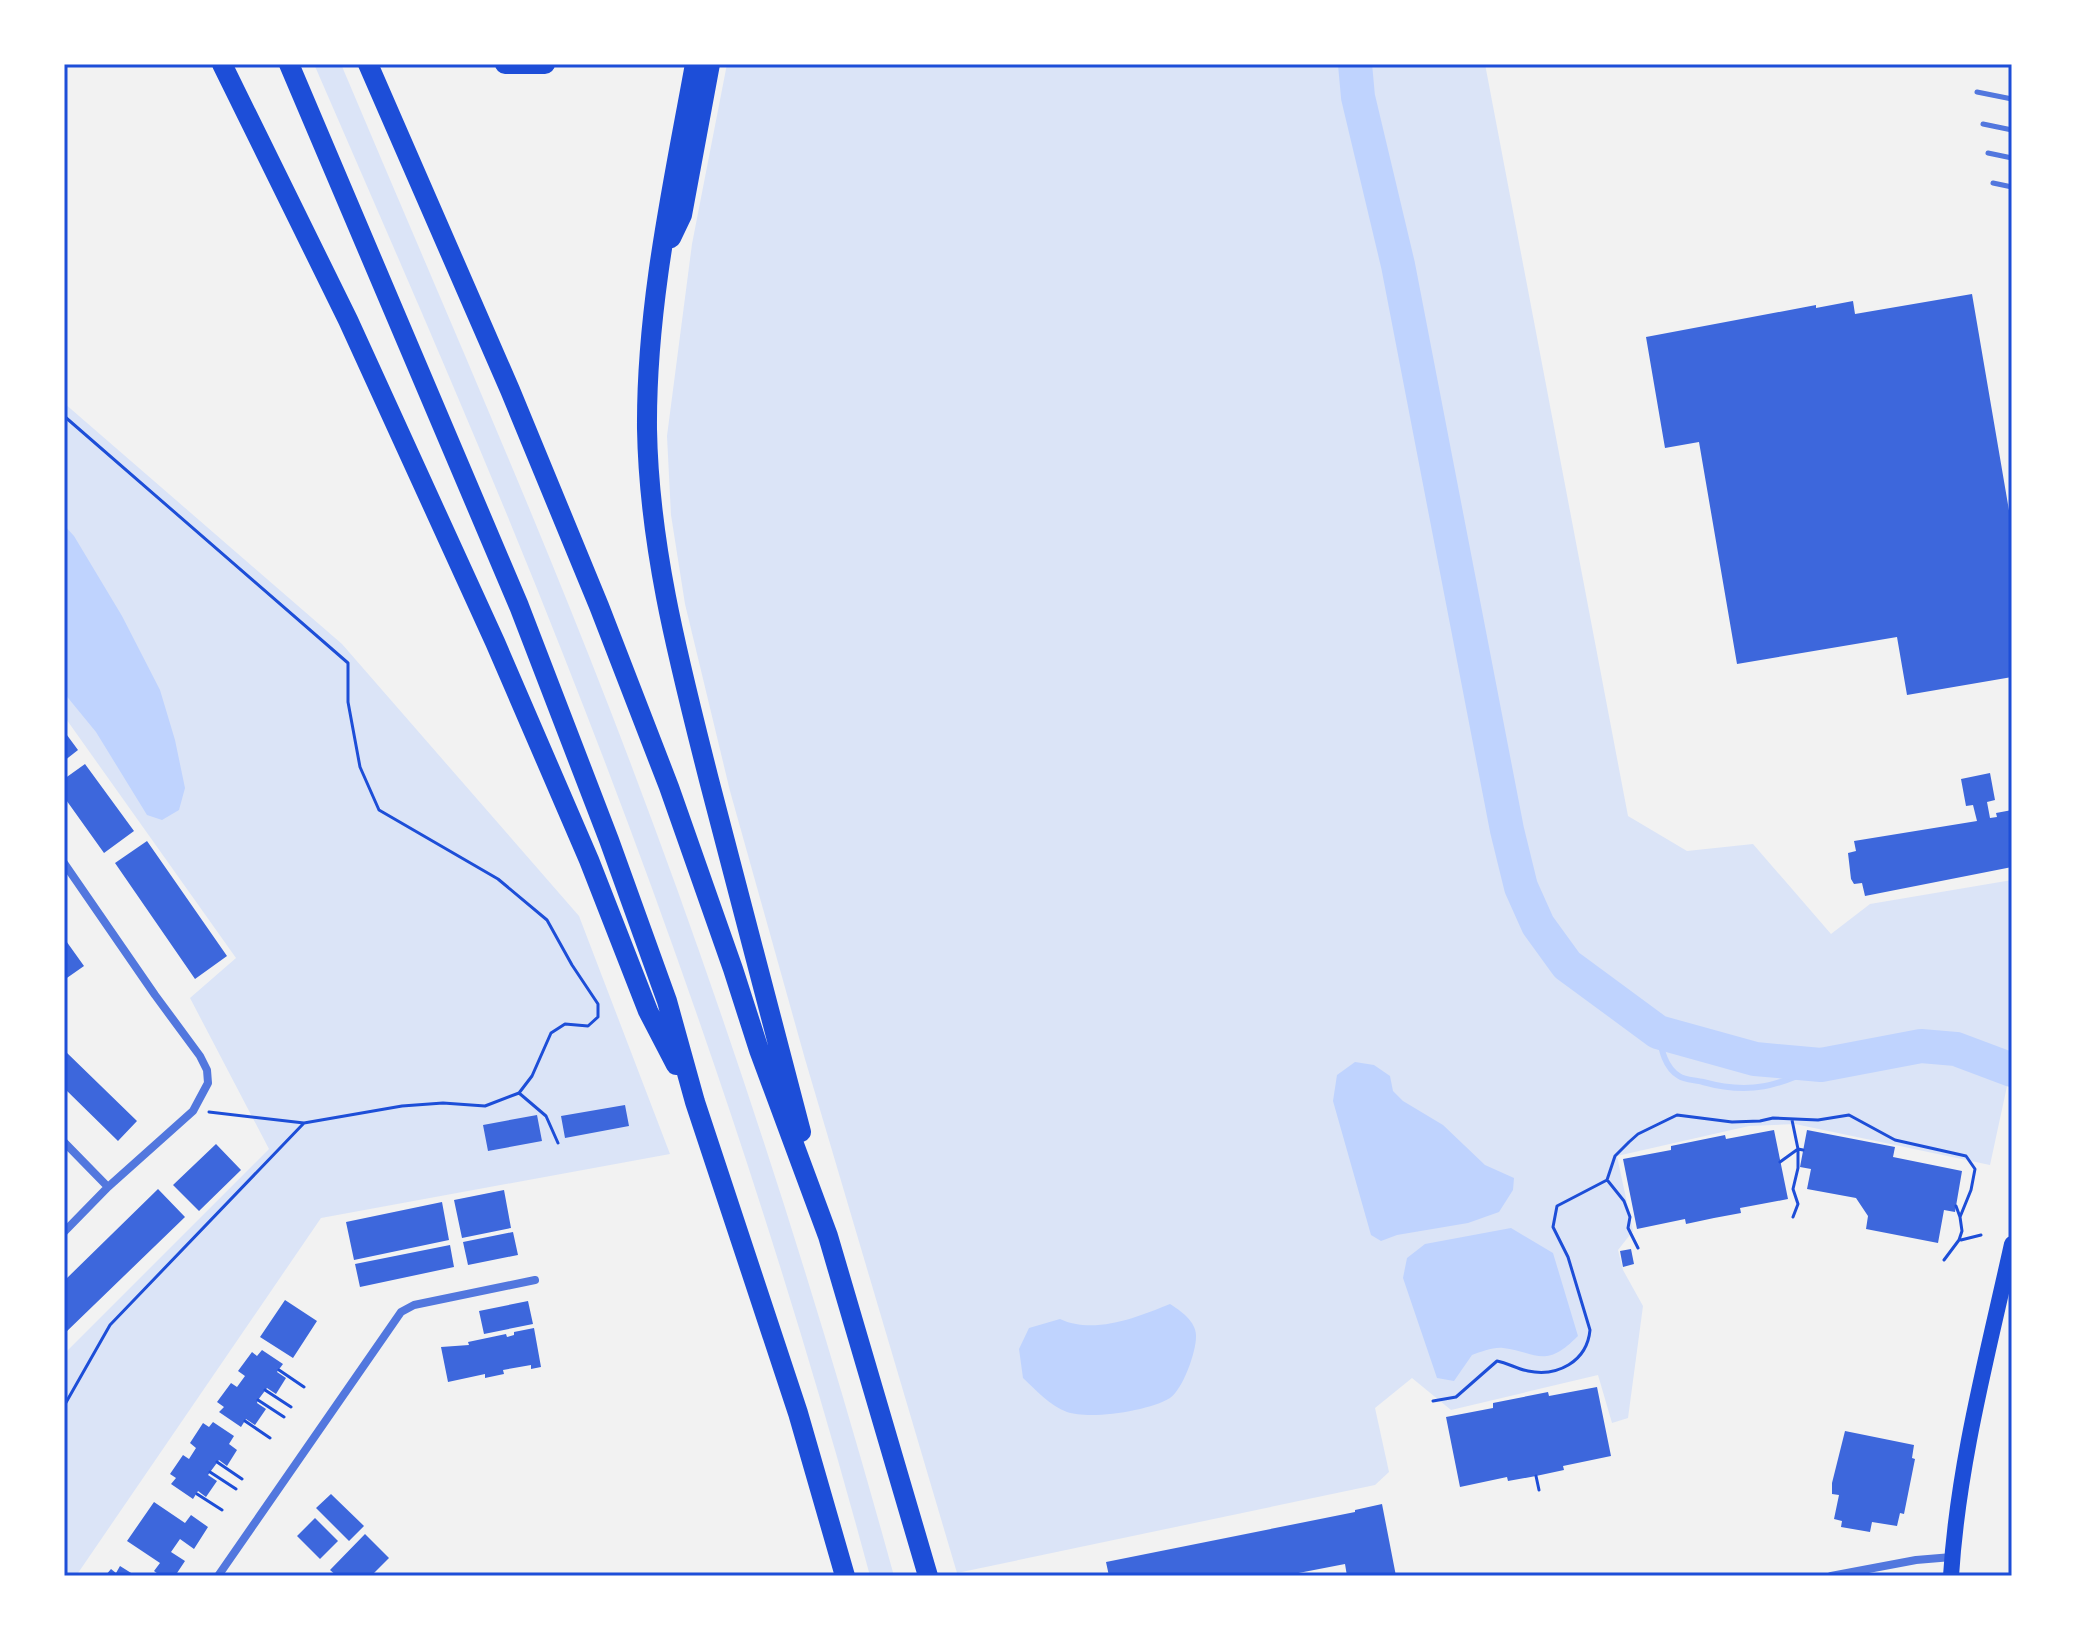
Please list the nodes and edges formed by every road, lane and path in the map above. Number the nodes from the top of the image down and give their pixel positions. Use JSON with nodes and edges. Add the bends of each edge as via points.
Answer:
{"nodes":[{"id":1,"x":222,"y":64,"type":"edge"},
{"id":2,"x":289,"y":64,"type":"edge"},
{"id":3,"x":368,"y":64,"type":"edge"},
{"id":4,"x":505,"y":64,"type":"edge"},
{"id":5,"x":545,"y":64,"type":"edge"},
{"id":6,"x":695,"y":64,"type":"edge"},
{"id":7,"x":710,"y":64,"type":"edge"},
{"id":8,"x":1977,"y":92,"type":"dead end"},
{"id":9,"x":2012,"y":99,"type":"edge"},
{"id":10,"x":1983,"y":124,"type":"dead end"},
{"id":11,"x":2012,"y":130,"type":"edge"},
{"id":12,"x":1988,"y":153,"type":"dead end"},
{"id":13,"x":2012,"y":158,"type":"edge"},
{"id":14,"x":1993,"y":183,"type":"dead end"},
{"id":15,"x":2012,"y":187,"type":"edge"},
{"id":16,"x":658,"y":263,"type":"junction"},
{"id":17,"x":64,"y":416,"type":"edge"},
{"id":18,"x":64,"y":863,"type":"edge"},
{"id":19,"x":519,"y":1093,"type":"junction"},
{"id":20,"x":695,"y":1102,"type":"junction"},
{"id":21,"x":193,"y":1111,"type":"junction"},
{"id":22,"x":1792,"y":1120,"type":"junction"},
{"id":23,"x":304,"y":1123,"type":"junction"},
{"id":24,"x":64,"y":1142,"type":"edge"},
{"id":25,"x":558,"y":1143,"type":"dead end"},
{"id":26,"x":1801,"y":1150,"type":"junction"},
{"id":27,"x":1780,"y":1162,"type":"dead end"},
{"id":28,"x":1607,"y":1180,"type":"junction"},
{"id":29,"x":108,"y":1187,"type":"junction"},
{"id":30,"x":1631,"y":1199,"type":"dead end"},
{"id":31,"x":1624,"y":1201,"type":"junction"},
{"id":32,"x":1956,"y":1206,"type":"dead end"},
{"id":33,"x":1793,"y":1217,"type":"dead end"},
{"id":34,"x":1960,"y":1217,"type":"junction"},
{"id":35,"x":64,"y":1232,"type":"edge"},
{"id":36,"x":1981,"y":1235,"type":"dead end"},
{"id":37,"x":828,"y":1236,"type":"junction"},
{"id":38,"x":1959,"y":1240,"type":"junction"},
{"id":39,"x":2012,"y":1244,"type":"edge"},
{"id":40,"x":1638,"y":1248,"type":"dead end"},
{"id":41,"x":1944,"y":1260,"type":"dead end"},
{"id":42,"x":535,"y":1280,"type":"dead end"},
{"id":43,"x":279,"y":1370,"type":"dead end"},
{"id":44,"x":304,"y":1387,"type":"dead end"},
{"id":45,"x":265,"y":1390,"type":"dead end"},
{"id":46,"x":258,"y":1400,"type":"dead end"},
{"id":47,"x":1433,"y":1401,"type":"dead end"},
{"id":48,"x":64,"y":1406,"type":"edge"},
{"id":49,"x":291,"y":1407,"type":"dead end"},
{"id":50,"x":284,"y":1417,"type":"dead end"},
{"id":51,"x":245,"y":1421,"type":"dead end"},
{"id":52,"x":270,"y":1438,"type":"dead end"},
{"id":53,"x":217,"y":1462,"type":"dead end"},
{"id":54,"x":210,"y":1472,"type":"dead end"},
{"id":55,"x":1536,"y":1476,"type":"dead end"},
{"id":56,"x":242,"y":1479,"type":"dead end"},
{"id":57,"x":236,"y":1489,"type":"dead end"},
{"id":58,"x":1539,"y":1490,"type":"dead end"},
{"id":59,"x":197,"y":1494,"type":"dead end"},
{"id":60,"x":222,"y":1510,"type":"dead end"},
{"id":61,"x":1952,"y":1557,"type":"junction"},
{"id":62,"x":218,"y":1576,"type":"edge"},
{"id":63,"x":845,"y":1576,"type":"edge"},
{"id":64,"x":928,"y":1576,"type":"edge"},
{"id":65,"x":1831,"y":1576,"type":"edge"},
{"id":66,"x":1951,"y":1576,"type":"edge"}],
"edges":[{"from":1,"to":20,"type":"highway","via":[[348,320],[495,642],[648,1011]]},
{"from":2,"to":20,"type":"highway","via":[[559,706],[667,1001]]},
{"from":3,"to":37,"type":"highway","via":[[599,606]]},
{"from":4,"to":5,"type":"highway"},
{"from":6,"to":16,"type":"highway"},
{"from":7,"to":16,"type":"highway","via":[[682,215]]},
{"from":8,"to":9,"type":"lane"},
{"from":10,"to":11,"type":"lane"},
{"from":12,"to":13,"type":"lane"},
{"from":14,"to":15,"type":"lane"},
{"from":16,"to":37,"type":"highway","via":[[647,430],[663,583]]},
{"from":17,"to":19,"type":"path","via":[[348,663],[348,702],[360,767],[379,810],[498,879],[547,920],[598,1004],[598,1017],[588,1026],[565,1024],[551,1033]]},
{"from":18,"to":21,"type":"street","via":[[200,1056],[208,1083]]},
{"from":19,"to":23,"type":"path","via":[[485,1106],[402,1106]]},
{"from":19,"to":25,"type":"path","via":[[546,1116]]},
{"from":20,"to":63,"type":"highway","via":[[798,1413]]},
{"from":21,"to":23,"type":"path"},
{"from":21,"to":29,"type":"street"},
{"from":22,"to":26,"type":"path"},
{"from":22,"to":28,"type":"path","via":[[1732,1122],[1677,1115],[1629,1142],[1615,1156]]},
{"from":22,"to":34,"type":"path","via":[[1849,1115],[1895,1140],[1966,1156],[1975,1169]]},
{"from":23,"to":48,"type":"path","via":[[110,1325]]},
{"from":24,"to":29,"type":"street"},
{"from":26,"to":27,"type":"path"},
{"from":26,"to":33,"type":"path"},
{"from":28,"to":31,"type":"path"},
{"from":28,"to":47,"type":"path","via":[[1557,1206],[1553,1227],[1590,1330],[1579,1358],[1564,1369],[1539,1373],[1497,1361],[1456,1397]]},
{"from":29,"to":35,"type":"street"},
{"from":30,"to":31,"type":"path"},
{"from":31,"to":40,"type":"path"},
{"from":32,"to":34,"type":"path"},
{"from":34,"to":38,"type":"path"},
{"from":36,"to":38,"type":"path"},
{"from":37,"to":64,"type":"highway"},
{"from":38,"to":41,"type":"path"},
{"from":39,"to":61,"type":"main road","via":[[1975,1415]]},
{"from":42,"to":62,"type":"street","via":[[401,1312]]},
{"from":43,"to":44,"type":"path"},
{"from":45,"to":49,"type":"path"},
{"from":46,"to":50,"type":"path"},
{"from":51,"to":52,"type":"path"},
{"from":53,"to":56,"type":"path"},
{"from":54,"to":57,"type":"path"},
{"from":55,"to":58,"type":"path"},
{"from":59,"to":60,"type":"path"},
{"from":61,"to":65,"type":"street"},
{"from":61,"to":66,"type":"main road"}]}
